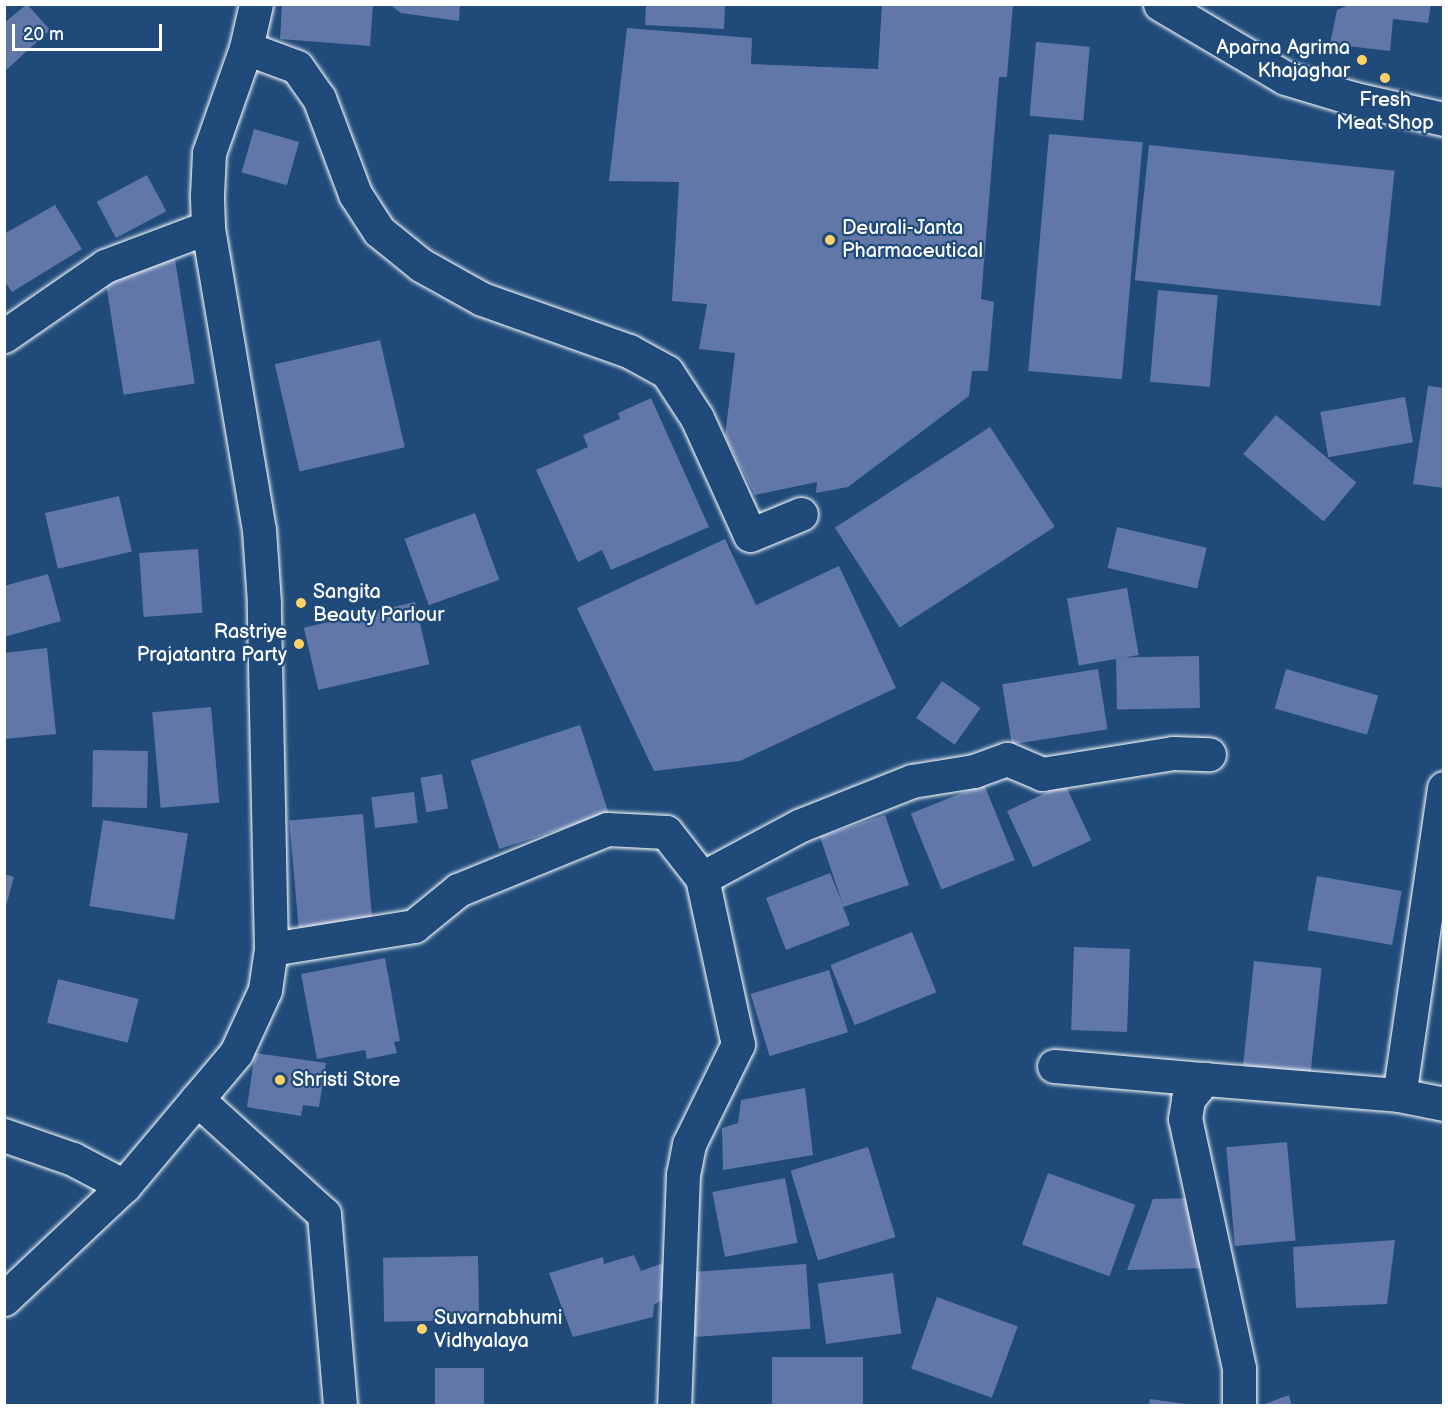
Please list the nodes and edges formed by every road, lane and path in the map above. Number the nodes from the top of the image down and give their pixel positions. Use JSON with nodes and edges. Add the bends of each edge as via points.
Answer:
{"nodes":[{"id":1,"x":256,"y":4,"type":"edge"},
{"id":2,"x":1160,"y":4,"type":"edge"},
{"id":3,"x":246,"y":48,"type":"junction"},
{"id":4,"x":1443,"y":119,"type":"edge"},
{"id":5,"x":208,"y":227,"type":"junction"},
{"id":6,"x":4,"y":336,"type":"edge"},
{"id":7,"x":801,"y":514,"type":"dead end"},
{"id":8,"x":1209,"y":754,"type":"dead end"},
{"id":9,"x":1443,"y":788,"type":"edge"},
{"id":10,"x":702,"y":878,"type":"junction"},
{"id":11,"x":271,"y":949,"type":"junction"},
{"id":12,"x":1054,"y":1066,"type":"dead end"},
{"id":13,"x":1203,"y":1079,"type":"junction"},
{"id":14,"x":1399,"y":1095,"type":"junction"},
{"id":15,"x":197,"y":1099,"type":"junction"},
{"id":16,"x":1443,"y":1104,"type":"edge"},
{"id":17,"x":4,"y":1135,"type":"edge"},
{"id":18,"x":124,"y":1186,"type":"junction"},
{"id":19,"x":4,"y":1299,"type":"edge"},
{"id":20,"x":340,"y":1406,"type":"edge"},
{"id":21,"x":674,"y":1406,"type":"edge"},
{"id":22,"x":1239,"y":1406,"type":"edge"}],
"edges":[{"from":1,"to":3,"type":"street"},
{"from":2,"to":4,"type":"street","via":[[1285,78]]},
{"from":3,"to":5,"type":"street","via":[[209,153]]},
{"from":3,"to":7,"type":"street","via":[[297,67],[313,90],[355,194],[379,231],[421,265],[482,299],[629,351],[667,372],[697,418],[750,535]]},
{"from":5,"to":6,"type":"street","via":[[105,266]]},
{"from":5,"to":11,"type":"street","via":[[259,530]]},
{"from":8,"to":10,"type":"street","via":[[1173,753],[1042,774],[1007,759],[974,771],[912,781],[801,825]]},
{"from":9,"to":14,"type":"street"},
{"from":10,"to":11,"type":"street","via":[[666,832],[607,829],[458,891],[414,926]]},
{"from":10,"to":21,"type":"street","via":[[738,1044],[689,1144],[683,1174]]},
{"from":11,"to":15,"type":"street","via":[[265,990],[236,1053]]},
{"from":12,"to":13,"type":"street"},
{"from":13,"to":14,"type":"street"},
{"from":13,"to":22,"type":"street","via":[[1188,1099],[1185,1119],[1239,1368]]},
{"from":14,"to":16,"type":"street"},
{"from":15,"to":18,"type":"street"},
{"from":15,"to":20,"type":"street","via":[[324,1214]]},
{"from":17,"to":18,"type":"street","via":[[73,1158]]},
{"from":18,"to":19,"type":"street"}]}
